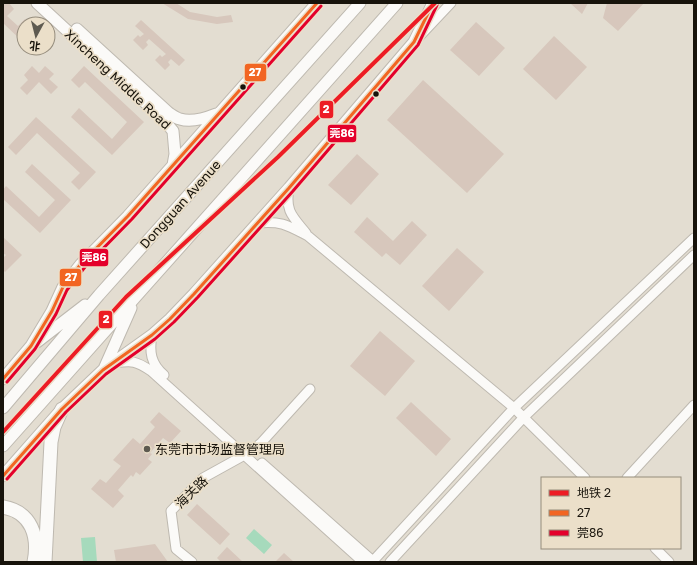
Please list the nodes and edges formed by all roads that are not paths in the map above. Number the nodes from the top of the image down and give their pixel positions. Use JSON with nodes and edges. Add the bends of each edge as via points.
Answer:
{"nodes":[{"id":1,"x":37,"y":3,"type":"edge"},
{"id":2,"x":48,"y":3,"type":"edge"},
{"id":3,"x":317,"y":3,"type":"edge"},
{"id":4,"x":360,"y":3,"type":"edge"},
{"id":5,"x":397,"y":3,"type":"edge"},
{"id":6,"x":433,"y":3,"type":"edge"},
{"id":7,"x":451,"y":3,"type":"edge"},
{"id":8,"x":414,"y":42,"type":"junction"},
{"id":9,"x":219,"y":113,"type":"junction"},
{"id":10,"x":172,"y":165,"type":"junction"},
{"id":11,"x":289,"y":188,"type":"junction"},
{"id":12,"x":258,"y":223,"type":"junction"},
{"id":13,"x":308,"y":236,"type":"junction"},
{"id":14,"x":694,"y":238,"type":"edge"},
{"id":15,"x":694,"y":255,"type":"edge"},
{"id":16,"x":99,"y":295,"type":"junction"},
{"id":17,"x":135,"y":298,"type":"junction"},
{"id":18,"x":152,"y":335,"type":"junction"},
{"id":19,"x":31,"y":346,"type":"junction"},
{"id":20,"x":113,"y":363,"type":"junction"},
{"id":21,"x":103,"y":370,"type":"junction"},
{"id":22,"x":3,"y":379,"type":"edge"},
{"id":23,"x":310,"y":389,"type":"dead end"},
{"id":24,"x":694,"y":405,"type":"edge"},
{"id":25,"x":3,"y":408,"type":"edge"},
{"id":26,"x":514,"y":408,"type":"junction"},
{"id":27,"x":62,"y":409,"type":"junction"},
{"id":28,"x":524,"y":417,"type":"junction"},
{"id":29,"x":3,"y":446,"type":"edge"},
{"id":30,"x":247,"y":453,"type":"junction"},
{"id":31,"x":3,"y":476,"type":"edge"},
{"id":32,"x":584,"y":477,"type":"edge"},
{"id":33,"x":628,"y":477,"type":"edge"},
{"id":34,"x":3,"y":507,"type":"edge"},
{"id":35,"x":656,"y":549,"type":"edge"},
{"id":36,"x":34,"y":562,"type":"edge"},
{"id":37,"x":45,"y":562,"type":"edge"},
{"id":38,"x":192,"y":562,"type":"edge"},
{"id":39,"x":362,"y":562,"type":"edge"},
{"id":40,"x":372,"y":562,"type":"edge"},
{"id":41,"x":390,"y":562,"type":"edge"},
{"id":42,"x":669,"y":562,"type":"edge"}],
"edges":[{"from":1,"to":10,"type":"main road","name":"Xincheng Middle Road","via":[[173,131],[175,154]]},
{"from":2,"to":9,"type":"main road","name":"Xincheng Middle Road","via":[[169,113],[181,120],[195,120]]},
{"from":3,"to":9,"type":"main road"},
{"from":4,"to":16,"type":"main road","name":"Dongguan Avenue"},
{"from":5,"to":17,"type":"main road"},
{"from":6,"to":8,"type":"main road"},
{"from":7,"to":8,"type":"street"},
{"from":8,"to":11,"type":"main road"},
{"from":9,"to":10,"type":"main road"},
{"from":10,"to":19,"type":"main road","via":[[63,287]]},
{"from":11,"to":12,"type":"main road"},
{"from":11,"to":13,"type":"street","via":[[287,205]]},
{"from":12,"to":13,"type":"street","via":[[285,224]]},
{"from":12,"to":18,"type":"main road","via":[[175,314]]},
{"from":13,"to":26,"type":"street"},
{"from":14,"to":26,"type":"street"},
{"from":15,"to":28,"type":"street"},
{"from":16,"to":19,"type":"main road"},
{"from":16,"to":25,"type":"main road","name":"Dongguan Avenue"},
{"from":17,"to":21,"type":"main road"},
{"from":17,"to":29,"type":"main road"},
{"from":18,"to":20,"type":"main road"},
{"from":18,"to":30,"type":"street","via":[[151,355],[158,370]]},
{"from":19,"to":22,"type":"main road"},
{"from":20,"to":21,"type":"main road"},
{"from":20,"to":30,"type":"street","via":[[140,363]]},
{"from":21,"to":27,"type":"main road"},
{"from":23,"to":30,"type":"street","name":"海关路","via":[[261,443]]},
{"from":24,"to":33,"type":"street"},
{"from":26,"to":28,"type":"street"},
{"from":26,"to":40,"type":"street"},
{"from":27,"to":31,"type":"main road"},
{"from":27,"to":37,"type":"highway","via":[[51,442]]},
{"from":28,"to":32,"type":"street"},
{"from":28,"to":41,"type":"street"},
{"from":30,"to":38,"type":"street","name":"海关路","via":[[203,478],[171,511],[176,549]]},
{"from":30,"to":39,"type":"street"},
{"from":30,"to":40,"type":"street"},
{"from":34,"to":36,"type":"highway","via":[[19,513],[33,529],[36,540]]},
{"from":35,"to":42,"type":"street"}]}
